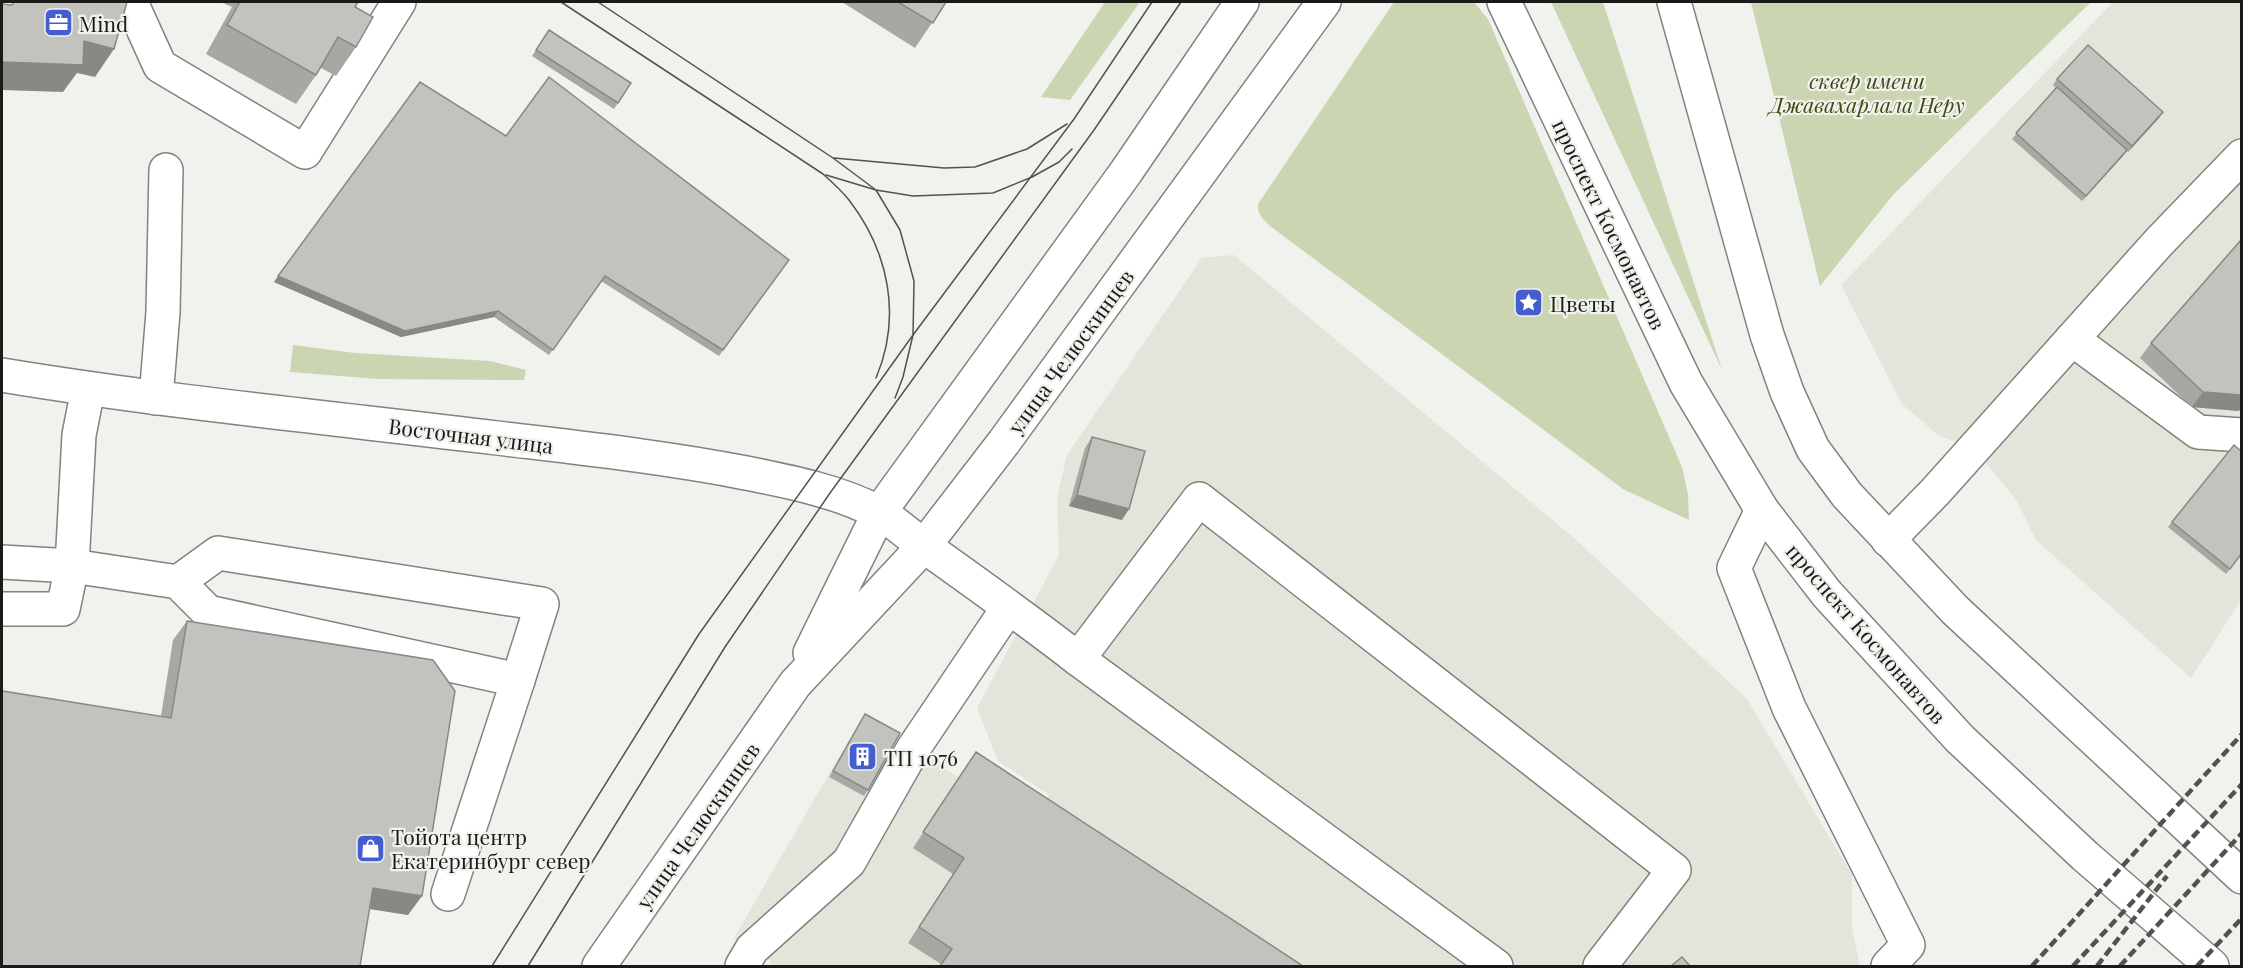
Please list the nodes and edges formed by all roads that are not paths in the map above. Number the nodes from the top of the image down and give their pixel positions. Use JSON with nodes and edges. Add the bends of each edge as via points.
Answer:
{"nodes":[{"id":1,"x":131,"y":2,"type":"edge"},
{"id":2,"x":399,"y":2,"type":"edge"},
{"id":3,"x":1242,"y":2,"type":"edge"},
{"id":4,"x":1324,"y":2,"type":"edge"},
{"id":5,"x":1504,"y":2,"type":"edge"},
{"id":6,"x":1674,"y":2,"type":"edge"},
{"id":7,"x":2241,"y":156,"type":"edge"},
{"id":8,"x":166,"y":170,"type":"dead end"},
{"id":9,"x":2072,"y":339,"type":"junction"},
{"id":10,"x":2,"y":375,"type":"edge"},
{"id":11,"x":88,"y":389,"type":"junction"},
{"id":12,"x":156,"y":398,"type":"junction"},
{"id":13,"x":2241,"y":435,"type":"edge"},
{"id":14,"x":1762,"y":510,"type":"junction"},
{"id":15,"x":879,"y":513,"type":"junction"},
{"id":16,"x":1888,"y":540,"type":"junction"},
{"id":17,"x":924,"y":546,"type":"junction"},
{"id":18,"x":2,"y":562,"type":"edge"},
{"id":19,"x":72,"y":566,"type":"junction"},
{"id":20,"x":178,"y":582,"type":"junction"},
{"id":21,"x":1008,"y":608,"type":"junction"},
{"id":22,"x":2,"y":609,"type":"edge"},
{"id":23,"x":1078,"y":659,"type":"junction"},
{"id":24,"x":518,"y":680,"type":"junction"},
{"id":25,"x":795,"y":684,"type":"junction"},
{"id":26,"x":2241,"y":877,"type":"edge"},
{"id":27,"x":448,"y":894,"type":"dead end"},
{"id":28,"x":599,"y":966,"type":"edge"},
{"id":29,"x":742,"y":966,"type":"edge"},
{"id":30,"x":1496,"y":966,"type":"edge"},
{"id":31,"x":1600,"y":966,"type":"edge"},
{"id":32,"x":1888,"y":966,"type":"edge"},
{"id":33,"x":2212,"y":966,"type":"edge"}],
"edges":[{"from":1,"to":2,"type":"main road","via":[[160,66],[305,152]]},
{"from":3,"to":15,"type":"main road","name":"улица Челюскинцев","via":[[1126,172]]},
{"from":4,"to":17,"type":"main road","name":"улица Челюскинцев"},
{"from":5,"to":14,"type":"main road","name":"проспект Космонавтов","via":[[1686,383]]},
{"from":6,"to":16,"type":"main road","via":[[1767,335],[1787,393],[1819,457]]},
{"from":7,"to":9,"type":"main road"},
{"from":8,"to":12,"type":"main road","via":[[163,312]]},
{"from":9,"to":13,"type":"main road","via":[[2198,432]]},
{"from":9,"to":16,"type":"main road"},
{"from":10,"to":11,"type":"main road","name":"Восточная улица"},
{"from":11,"to":12,"type":"main road","name":"Восточная улица"},
{"from":11,"to":19,"type":"main road","via":[[79,435]]},
{"from":12,"to":15,"type":"main road","name":"Восточная улица","via":[[689,462],[805,486]]},
{"from":14,"to":32,"type":"main road","via":[[1734,568],[1789,708],[1908,945]]},
{"from":14,"to":33,"type":"main road","name":"проспект Космонавтов","via":[[1827,594],[1960,739],[2085,856]]},
{"from":15,"to":17,"type":"main road","name":"Восточная улица"},
{"from":15,"to":25,"type":"main road","name":"улица Челюскинцев"},
{"from":16,"to":26,"type":"main road","via":[[1955,610]]},
{"from":17,"to":21,"type":"main road","name":"Восточная улица"},
{"from":17,"to":25,"type":"main road","name":"улица Челюскинцев"},
{"from":18,"to":19,"type":"main road"},
{"from":19,"to":20,"type":"main road"},
{"from":19,"to":22,"type":"main road","via":[[63,609]]},
{"from":20,"to":24,"type":"main road","via":[[208,612]]},
{"from":20,"to":24,"type":"main road","via":[[218,553],[542,604]]},
{"from":21,"to":23,"type":"main road","name":"Восточная улица"},
{"from":21,"to":29,"type":"main road","via":[[913,748],[849,862],[752,949]]},
{"from":23,"to":30,"type":"main road","name":"Восточная улица"},
{"from":23,"to":31,"type":"main road","via":[[1199,499],[1674,870]]},
{"from":24,"to":27,"type":"main road"},
{"from":25,"to":28,"type":"main road","name":"улица Челюскинцев"}]}
